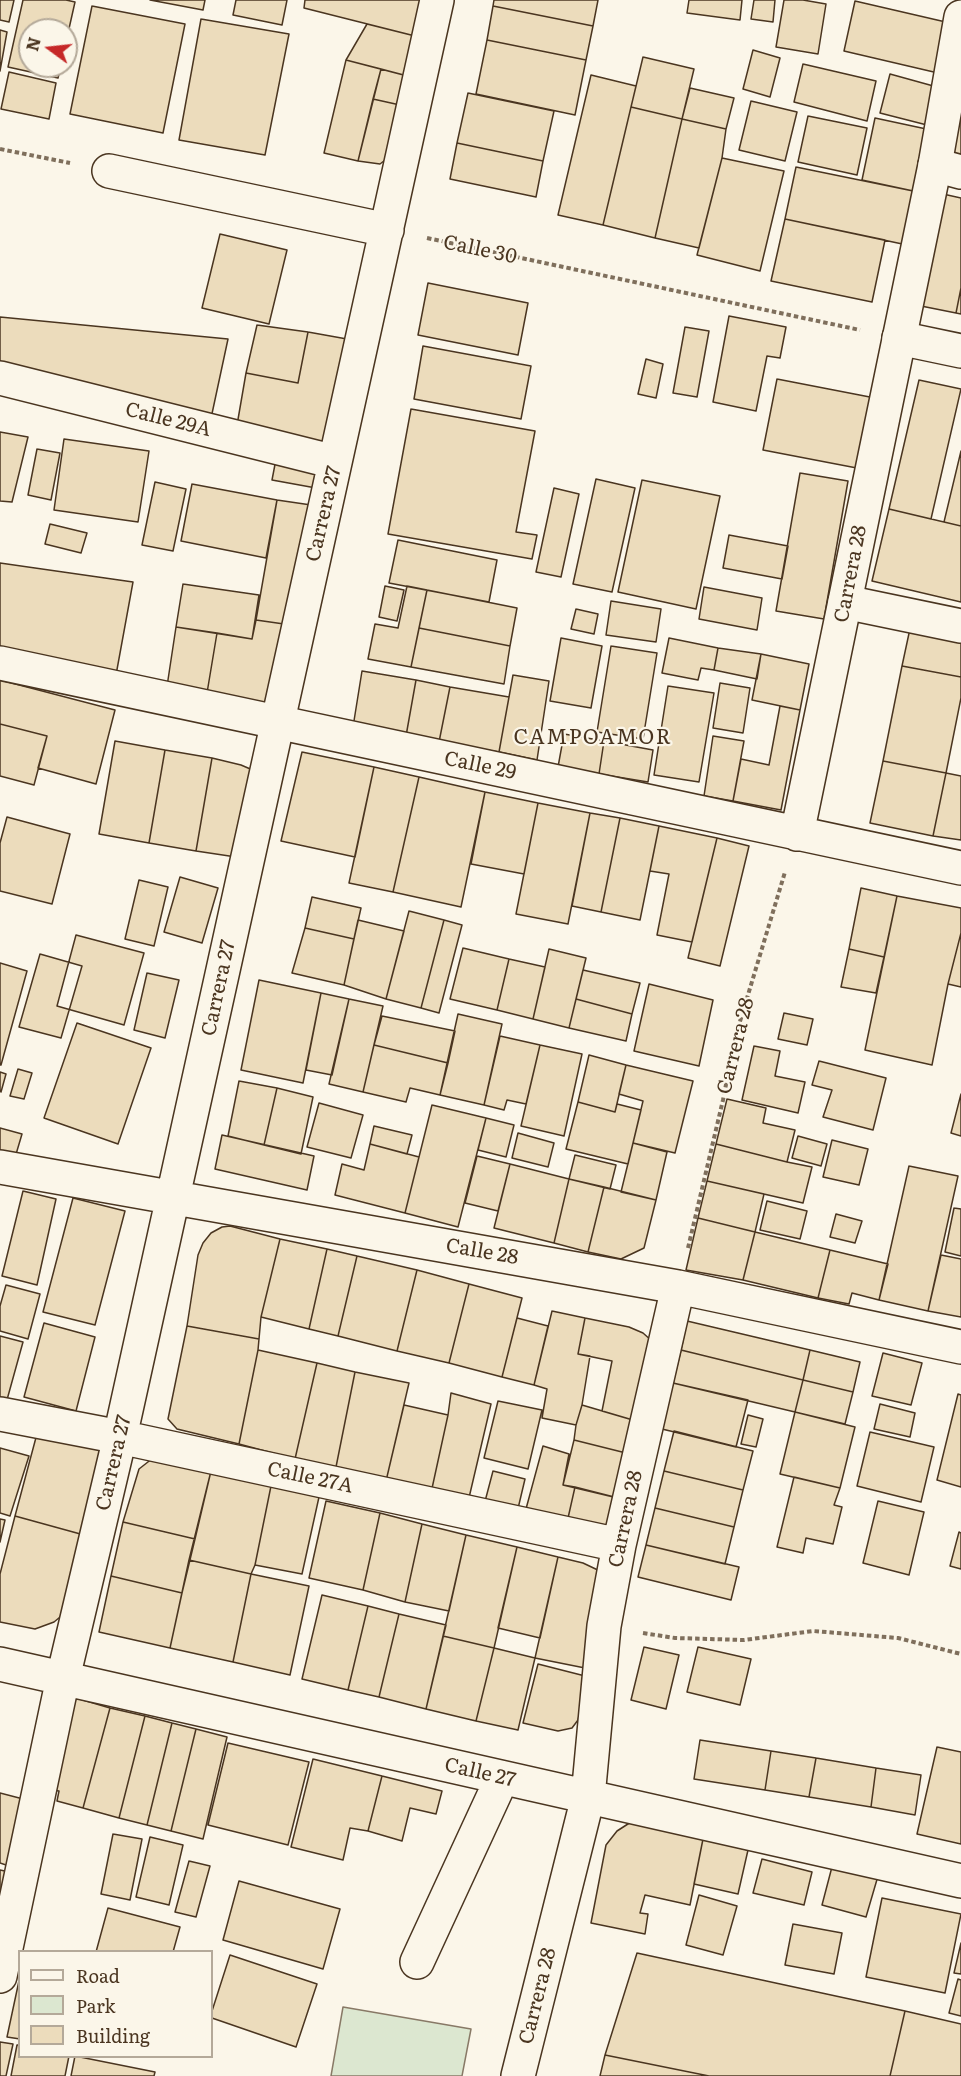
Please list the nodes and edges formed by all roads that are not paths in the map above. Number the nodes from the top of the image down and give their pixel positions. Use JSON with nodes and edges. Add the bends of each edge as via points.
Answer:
{"nodes":[{"id":1,"x":436,"y":0,"type":"edge"},
{"id":2,"x":961,"y":17,"type":"edge"},
{"id":3,"x":948,"y":169,"type":"edge"},
{"id":4,"x":109,"y":171,"type":"road end"},
{"id":5,"x":387,"y":230,"type":"junction"},
{"id":6,"x":898,"y":338,"type":"junction"},
{"id":7,"x":961,"y":351,"type":"edge"},
{"id":8,"x":0,"y":378,"type":"edge"},
{"id":9,"x":336,"y":462,"type":"junction"},
{"id":10,"x":845,"y":602,"type":"junction"},
{"id":11,"x":961,"y":626,"type":"edge"},
{"id":12,"x":0,"y":663,"type":"edge"},
{"id":13,"x":278,"y":723,"type":"junction"},
{"id":14,"x":797,"y":834,"type":"junction"},
{"id":15,"x":961,"y":868,"type":"edge"},
{"id":16,"x":0,"y":1167,"type":"edge"},
{"id":17,"x":172,"y":1198,"type":"junction"},
{"id":18,"x":678,"y":1287,"type":"junction"},
{"id":19,"x":961,"y":1347,"type":"edge"},
{"id":20,"x":0,"y":1414,"type":"edge"},
{"id":21,"x":120,"y":1437,"type":"junction"},
{"id":22,"x":620,"y":1545,"type":"junction"},
{"id":23,"x":0,"y":1664,"type":"edge"},
{"id":24,"x":63,"y":1678,"type":"junction"},
{"id":25,"x":502,"y":1778,"type":"junction"},
{"id":26,"x":588,"y":1797,"type":"junction"},
{"id":27,"x":961,"y":1881,"type":"edge"},
{"id":28,"x":417,"y":1962,"type":"dead end"},
{"id":29,"x":0,"y":1976,"type":"edge"},
{"id":30,"x":518,"y":2076,"type":"edge"}],
"edges":[{"from":1,"to":5,"type":"street","name":"Carrera 27"},
{"from":2,"to":3,"type":"street","name":"Carrera 28"},
{"from":3,"to":6,"type":"street","name":"Carrera 28"},
{"from":4,"to":5,"type":"street"},
{"from":5,"to":9,"type":"street","name":"Carrera 27"},
{"from":6,"to":7,"type":"street"},
{"from":6,"to":10,"type":"street","name":"Carrera 28"},
{"from":8,"to":9,"type":"street","name":"Calle 29A"},
{"from":9,"to":13,"type":"street","name":"Carrera 27"},
{"from":10,"to":11,"type":"street"},
{"from":10,"to":14,"type":"street","name":"Carrera 28"},
{"from":12,"to":13,"type":"street","name":"Calle 29"},
{"from":13,"to":14,"type":"street","name":"Calle 29"},
{"from":13,"to":17,"type":"street","name":"Carrera 27"},
{"from":14,"to":15,"type":"street","name":"Calle 29"},
{"from":16,"to":17,"type":"street","name":"Calle 28"},
{"from":17,"to":18,"type":"street","name":"Calle 28"},
{"from":17,"to":21,"type":"street","name":"Carrera 27"},
{"from":18,"to":19,"type":"street","name":"Calle 28"},
{"from":18,"to":22,"type":"street","name":"Carrera 28"},
{"from":20,"to":21,"type":"street","name":"Calle 27A"},
{"from":21,"to":22,"type":"street","name":"Calle 27A"},
{"from":21,"to":24,"type":"street","name":"Carrera 27"},
{"from":22,"to":26,"type":"street","name":"Carrera 28","via":[[604,1626]]},
{"from":23,"to":24,"type":"street","name":"Calle 27"},
{"from":24,"to":25,"type":"street","name":"Calle 27"},
{"from":24,"to":29,"type":"street","name":"Carrera 27"},
{"from":25,"to":26,"type":"street","name":"Calle 27"},
{"from":25,"to":28,"type":"street"},
{"from":26,"to":27,"type":"street","name":"Calle 27"},
{"from":26,"to":30,"type":"street","name":"Carrera 28"}]}
